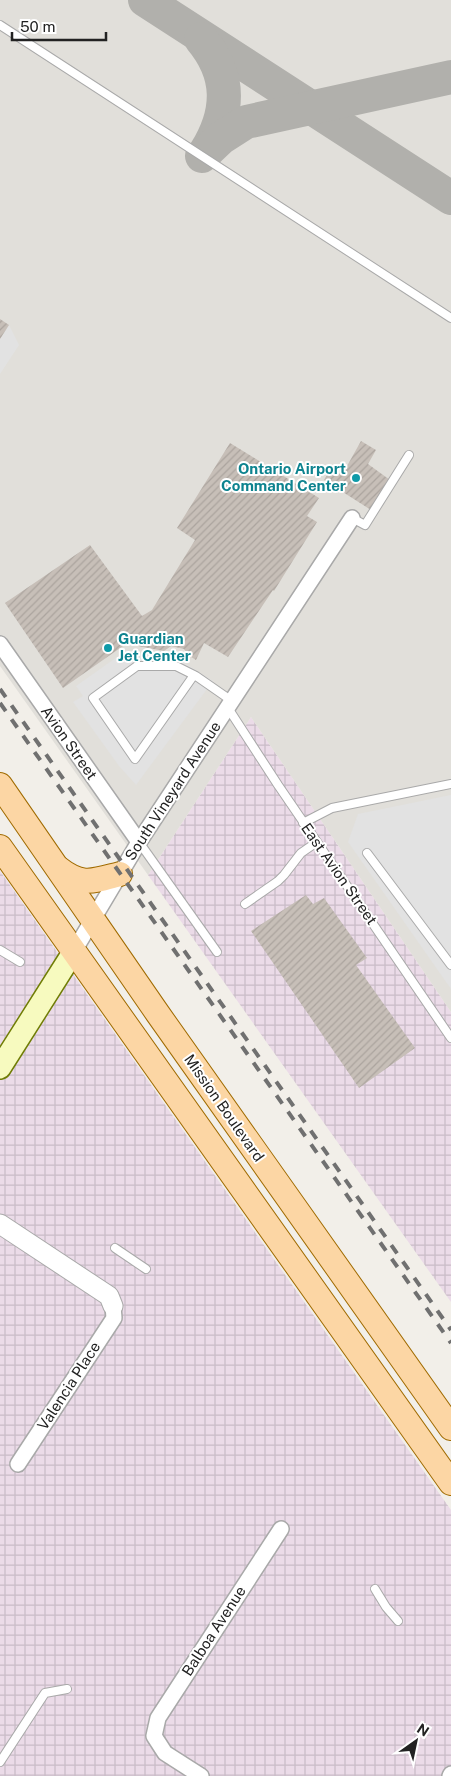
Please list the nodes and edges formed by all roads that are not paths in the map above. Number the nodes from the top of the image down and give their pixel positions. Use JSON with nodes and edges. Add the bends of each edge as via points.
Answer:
{"nodes":[{"id":1,"x":0,"y":25,"type":"edge"},
{"id":2,"x":451,"y":318,"type":"edge"},
{"id":3,"x":409,"y":455,"type":"dead end"},
{"id":4,"x":352,"y":518,"type":"joint"},
{"id":5,"x":0,"y":644,"type":"edge"},
{"id":6,"x":194,"y":675,"type":"junction"},
{"id":7,"x":230,"y":705,"type":"junction"},
{"id":8,"x":451,"y":784,"type":"edge"},
{"id":9,"x":0,"y":785,"type":"edge"},
{"id":10,"x":304,"y":823,"type":"junction"},
{"id":11,"x":139,"y":842,"type":"junction"},
{"id":12,"x":317,"y":842,"type":"junction"},
{"id":13,"x":0,"y":847,"type":"edge"},
{"id":14,"x":367,"y":853,"type":"dead end"},
{"id":15,"x":58,"y":868,"type":"junction"},
{"id":16,"x":120,"y":874,"type":"junction"},
{"id":17,"x":245,"y":904,"type":"dead end"},
{"id":18,"x":93,"y":917,"type":"junction"},
{"id":19,"x":0,"y":950,"type":"edge"},
{"id":20,"x":74,"y":951,"type":"junction"},
{"id":21,"x":217,"y":952,"type":"dead end"},
{"id":22,"x":20,"y":962,"type":"dead end"},
{"id":23,"x":451,"y":965,"type":"edge"},
{"id":24,"x":451,"y":1038,"type":"edge"},
{"id":25,"x":0,"y":1068,"type":"edge"},
{"id":26,"x":0,"y":1224,"type":"edge"},
{"id":27,"x":115,"y":1248,"type":"dead end"},
{"id":28,"x":146,"y":1269,"type":"dead end"},
{"id":29,"x":113,"y":1306,"type":"joint"},
{"id":30,"x":451,"y":1428,"type":"edge"},
{"id":31,"x":18,"y":1464,"type":"dead end"},
{"id":32,"x":451,"y":1483,"type":"edge"},
{"id":33,"x":281,"y":1529,"type":"dead end"},
{"id":34,"x":375,"y":1589,"type":"dead end"},
{"id":35,"x":398,"y":1621,"type":"dead end"},
{"id":36,"x":67,"y":1689,"type":"dead end"},
{"id":37,"x":0,"y":1762,"type":"edge"},
{"id":38,"x":201,"y":1776,"type":"edge"}],
"edges":[{"from":1,"to":2,"type":"lane"},
{"from":3,"to":4,"type":"lane","via":[[365,525]]},
{"from":4,"to":7,"type":"street","name":"South Vineyard Avenue"},
{"from":5,"to":11,"type":"street","name":"Avion Street"},
{"from":6,"to":6,"type":"lane","via":[[176,666],[137,666],[93,698],[135,759]]},
{"from":6,"to":7,"type":"lane"},
{"from":7,"to":10,"type":"lane","name":"East Avion Street"},
{"from":7,"to":11,"type":"street","name":"South Vineyard Avenue"},
{"from":8,"to":10,"type":"lane","via":[[332,808]]},
{"from":9,"to":15,"type":"main road","name":"Mission Boulevard"},
{"from":10,"to":12,"type":"lane","name":"East Avion Street"},
{"from":11,"to":16,"type":"street","name":"South Vineyard Avenue"},
{"from":11,"to":21,"type":"lane"},
{"from":12,"to":17,"type":"lane","via":[[301,853],[284,876]]},
{"from":12,"to":24,"type":"lane","name":"East Avion Street"},
{"from":13,"to":20,"type":"main road","name":"Mission Boulevard"},
{"from":14,"to":23,"type":"lane"},
{"from":15,"to":16,"type":"main road","via":[[77,880]]},
{"from":15,"to":18,"type":"main road","name":"Mission Boulevard"},
{"from":16,"to":18,"type":"street","name":"South Vineyard Avenue"},
{"from":18,"to":20,"type":"street","name":"South Vineyard Avenue"},
{"from":18,"to":30,"type":"main road","name":"Mission Boulevard"},
{"from":19,"to":22,"type":"lane"},
{"from":20,"to":25,"type":"main road","name":"South Vineyard Avenue"},
{"from":20,"to":32,"type":"main road","name":"Mission Boulevard"},
{"from":26,"to":29,"type":"street","via":[[109,1296]]},
{"from":27,"to":28,"type":"lane"},
{"from":29,"to":31,"type":"street","name":"Valencia Place","via":[[114,1318]]},
{"from":33,"to":38,"type":"street","name":"Balboa Avenue","via":[[158,1718],[154,1736],[165,1753]]},
{"from":34,"to":35,"type":"lane"},
{"from":36,"to":37,"type":"lane","via":[[45,1693]]}]}
